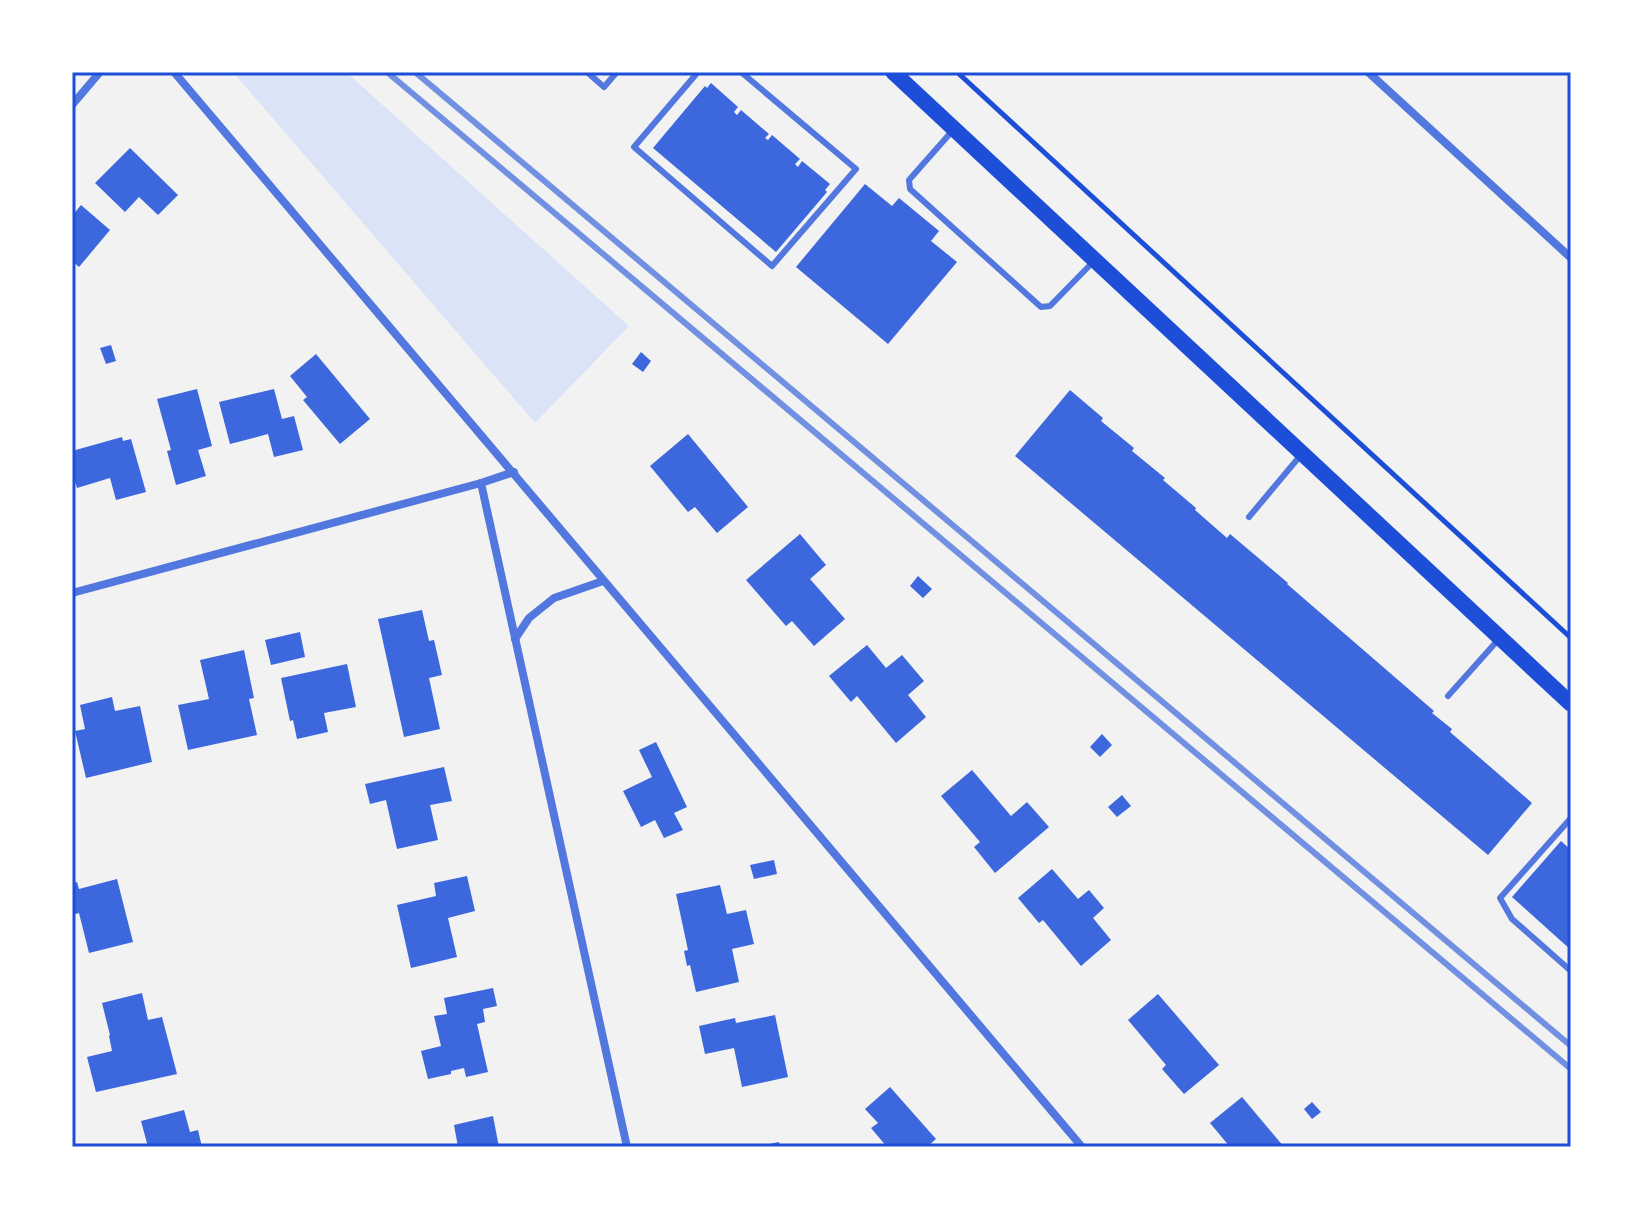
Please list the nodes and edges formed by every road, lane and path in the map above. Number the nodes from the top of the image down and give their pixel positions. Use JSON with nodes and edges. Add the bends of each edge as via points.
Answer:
{"nodes":[{"id":1,"x":100,"y":72,"type":"edge"},
{"id":2,"x":174,"y":72,"type":"edge"},
{"id":3,"x":587,"y":72,"type":"edge"},
{"id":4,"x":617,"y":72,"type":"edge"},
{"id":5,"x":698,"y":72,"type":"edge"},
{"id":6,"x":741,"y":72,"type":"edge"},
{"id":7,"x":893,"y":72,"type":"edge"},
{"id":8,"x":957,"y":72,"type":"edge"},
{"id":9,"x":1368,"y":72,"type":"edge"},
{"id":10,"x":72,"y":105,"type":"edge"},
{"id":11,"x":954,"y":129,"type":"junction"},
{"id":12,"x":1571,"y":258,"type":"edge"},
{"id":13,"x":1094,"y":260,"type":"junction"},
{"id":14,"x":1302,"y":454,"type":"junction"},
{"id":15,"x":514,"y":472,"type":"junction"},
{"id":16,"x":481,"y":483,"type":"junction"},
{"id":17,"x":1249,"y":517,"type":"dead end"},
{"id":18,"x":603,"y":581,"type":"junction"},
{"id":19,"x":72,"y":593,"type":"edge"},
{"id":20,"x":1500,"y":638,"type":"junction"},
{"id":21,"x":1571,"y":638,"type":"edge"},
{"id":22,"x":515,"y":639,"type":"junction"},
{"id":23,"x":1448,"y":696,"type":"dead end"},
{"id":24,"x":1571,"y":704,"type":"edge"},
{"id":25,"x":1571,"y":818,"type":"edge"},
{"id":26,"x":1571,"y":971,"type":"edge"},
{"id":27,"x":627,"y":1147,"type":"edge"},
{"id":28,"x":1082,"y":1147,"type":"edge"}],
"edges":[{"from":1,"to":10,"type":"street"},
{"from":2,"to":15,"type":"street"},
{"from":3,"to":4,"type":"lane","via":[[604,87]]},
{"from":5,"to":6,"type":"lane","via":[[634,147],[772,266],[856,169]]},
{"from":7,"to":11,"type":"main road"},
{"from":8,"to":21,"type":"path"},
{"from":9,"to":12,"type":"street"},
{"from":11,"to":13,"type":"main road"},
{"from":11,"to":13,"type":"lane","via":[[909,180],[910,189],[1041,307],[1050,306]]},
{"from":13,"to":14,"type":"main road"},
{"from":14,"to":17,"type":"lane"},
{"from":14,"to":20,"type":"main road"},
{"from":15,"to":16,"type":"street"},
{"from":15,"to":18,"type":"street"},
{"from":16,"to":19,"type":"street"},
{"from":16,"to":22,"type":"street"},
{"from":18,"to":22,"type":"street","via":[[554,598],[529,618]]},
{"from":18,"to":28,"type":"street"},
{"from":20,"to":23,"type":"lane"},
{"from":20,"to":24,"type":"main road"},
{"from":22,"to":27,"type":"street"},
{"from":25,"to":26,"type":"lane","via":[[1500,898],[1512,919]]}]}
